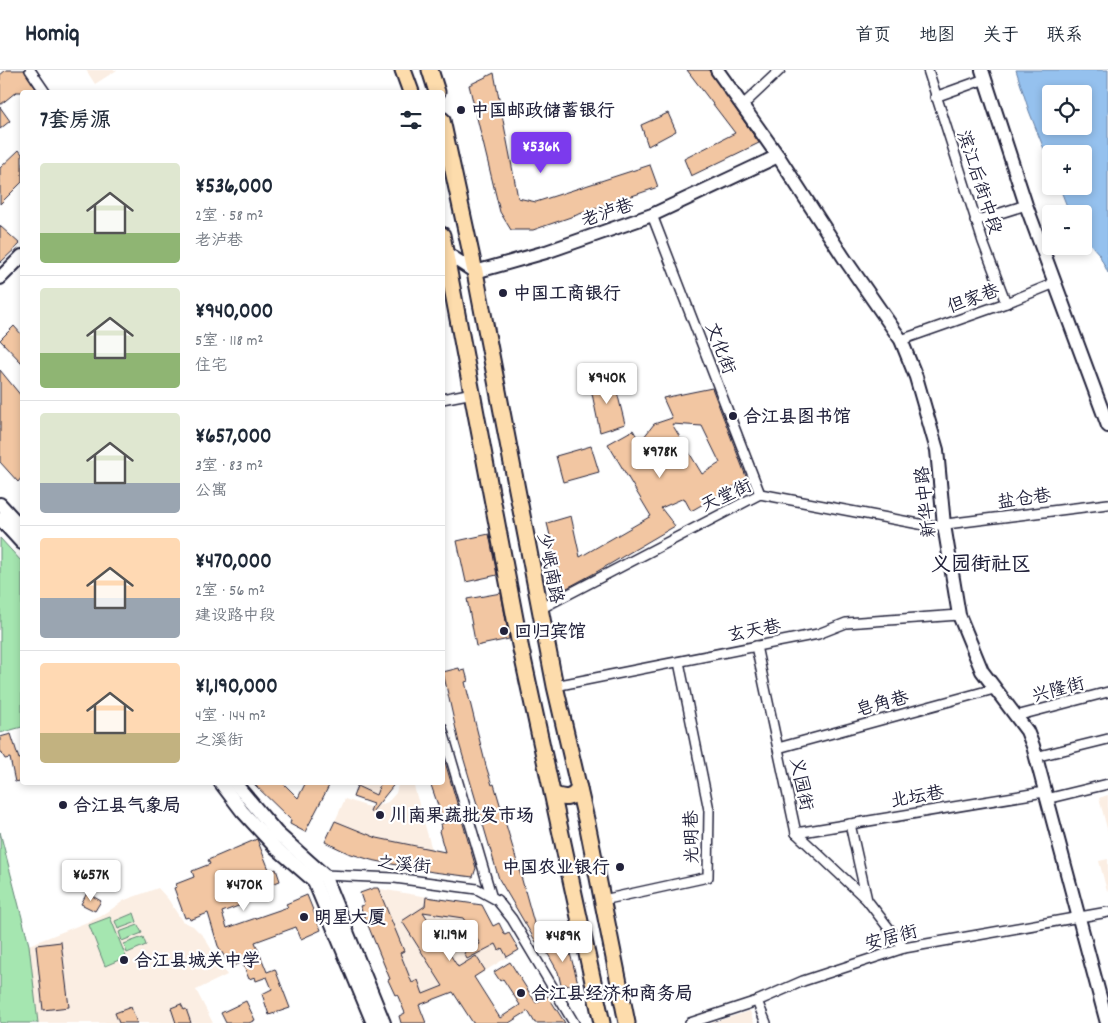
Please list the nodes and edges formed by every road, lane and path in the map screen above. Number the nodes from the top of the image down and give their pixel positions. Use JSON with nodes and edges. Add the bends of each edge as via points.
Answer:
{"nodes":[{"id":1,"x":30,"y":70,"type":"edge"},
{"id":2,"x":402,"y":70,"type":"edge"},
{"id":3,"x":430,"y":70,"type":"edge"},
{"id":4,"x":717,"y":70,"type":"edge"},
{"id":5,"x":780,"y":70,"type":"edge"},
{"id":6,"x":928,"y":70,"type":"edge"},
{"id":7,"x":983,"y":75,"type":"edge"},
{"id":8,"x":44,"y":90,"type":"edge"},
{"id":9,"x":410,"y":90,"type":"edge"},
{"id":10,"x":436,"y":90,"type":"edge"},
{"id":11,"x":935,"y":97,"type":"junction"},
{"id":12,"x":742,"y":105,"type":"junction"},
{"id":13,"x":445,"y":134,"type":"edge"},
{"id":14,"x":778,"y":156,"type":"junction"},
{"id":15,"x":1026,"y":204,"type":"junction"},
{"id":16,"x":652,"y":215,"type":"junction"},
{"id":17,"x":975,"y":221,"type":"junction"},
{"id":18,"x":445,"y":248,"type":"edge"},
{"id":19,"x":446,"y":253,"type":"junction"},
{"id":20,"x":20,"y":258,"type":"edge"},
{"id":21,"x":475,"y":272,"type":"junction"},
{"id":22,"x":0,"y":278,"type":"edge"},
{"id":23,"x":1055,"y":283,"type":"junction"},
{"id":24,"x":1006,"y":304,"type":"junction"},
{"id":25,"x":487,"y":332,"type":"junction"},
{"id":26,"x":461,"y":336,"type":"junction"},
{"id":27,"x":901,"y":340,"type":"junction"},
{"id":28,"x":473,"y":393,"type":"junction"},
{"id":29,"x":445,"y":398,"type":"edge"},
{"id":30,"x":1108,"y":426,"type":"edge"},
{"id":31,"x":760,"y":494,"type":"junction"},
{"id":32,"x":0,"y":504,"type":"edge"},
{"id":33,"x":1108,"y":504,"type":"edge"},
{"id":34,"x":0,"y":519,"type":"edge"},
{"id":35,"x":20,"y":526,"type":"edge"},
{"id":36,"x":944,"y":526,"type":"junction"},
{"id":37,"x":20,"y":541,"type":"edge"},
{"id":38,"x":540,"y":609,"type":"junction"},
{"id":39,"x":959,"y":615,"type":"junction"},
{"id":40,"x":756,"y":646,"type":"junction"},
{"id":41,"x":678,"y":662,"type":"junction"},
{"id":42,"x":555,"y":686,"type":"junction"},
{"id":43,"x":994,"y":689,"type":"junction"},
{"id":44,"x":1108,"y":692,"type":"edge"},
{"id":45,"x":1016,"y":716,"type":"junction"},
{"id":46,"x":445,"y":738,"type":"edge"},
{"id":47,"x":1108,"y":738,"type":"edge"},
{"id":48,"x":778,"y":748,"type":"junction"},
{"id":49,"x":1035,"y":757,"type":"junction"},
{"id":50,"x":1108,"y":784,"type":"edge"},
{"id":51,"x":222,"y":785,"type":"edge"},
{"id":52,"x":237,"y":785,"type":"edge"},
{"id":53,"x":579,"y":788,"type":"junction"},
{"id":54,"x":553,"y":794,"type":"junction"},
{"id":55,"x":1045,"y":795,"type":"junction"},
{"id":56,"x":850,"y":824,"type":"junction"},
{"id":57,"x":796,"y":833,"type":"junction"},
{"id":58,"x":319,"y":878,"type":"junction"},
{"id":59,"x":491,"y":896,"type":"junction"},
{"id":60,"x":603,"y":900,"type":"junction"},
{"id":61,"x":867,"y":900,"type":"junction"},
{"id":62,"x":1108,"y":912,"type":"edge"},
{"id":63,"x":1079,"y":918,"type":"junction"},
{"id":64,"x":904,"y":948,"type":"junction"},
{"id":65,"x":1104,"y":995,"type":"edge"},
{"id":66,"x":757,"y":1001,"type":"junction"},
{"id":67,"x":373,"y":1023,"type":"edge"},
{"id":68,"x":384,"y":1023,"type":"edge"},
{"id":69,"x":574,"y":1023,"type":"edge"},
{"id":70,"x":602,"y":1023,"type":"edge"},
{"id":71,"x":627,"y":1023,"type":"edge"},
{"id":72,"x":690,"y":1023,"type":"edge"},
{"id":73,"x":766,"y":1023,"type":"edge"},
{"id":74,"x":1107,"y":1023,"type":"edge"}],
"edges":[{"from":1,"to":8,"type":"street"},
{"from":2,"to":9,"type":"main road"},
{"from":3,"to":10,"type":"main road"},
{"from":4,"to":12,"type":"street","name":"新华中路"},
{"from":5,"to":12,"type":"street"},
{"from":6,"to":11,"type":"street","name":"滨江后街中段"},
{"from":7,"to":11,"type":"street"},
{"from":7,"to":15,"type":"street"},
{"from":11,"to":17,"type":"street","name":"滨江后街中段"},
{"from":12,"to":14,"type":"street","name":"新华中路"},
{"from":13,"to":21,"type":"main road","name":"少岷南路"},
{"from":14,"to":16,"type":"street","name":"老泸巷"},
{"from":14,"to":27,"type":"street","name":"新华中路"},
{"from":15,"to":17,"type":"street"},
{"from":15,"to":23,"type":"street"},
{"from":16,"to":21,"type":"street","name":"老泸巷","via":[[546,252]]},
{"from":16,"to":31,"type":"street","name":"文化街"},
{"from":17,"to":24,"type":"street","name":"滨江后街中段"},
{"from":18,"to":19,"type":"main road"},
{"from":19,"to":21,"type":"street"},
{"from":19,"to":26,"type":"main road"},
{"from":20,"to":22,"type":"street"},
{"from":21,"to":25,"type":"main road","name":"少岷南路"},
{"from":23,"to":24,"type":"street","name":"但家巷"},
{"from":23,"to":30,"type":"street"},
{"from":24,"to":27,"type":"street","name":"但家巷"},
{"from":25,"to":26,"type":"main road","via":[[473,327]]},
{"from":25,"to":38,"type":"main road","name":"少岷南路"},
{"from":26,"to":28,"type":"main road"},
{"from":27,"to":36,"type":"street","name":"新华中路","via":[[938,450]]},
{"from":28,"to":29,"type":"street"},
{"from":28,"to":54,"type":"main road","via":[[520,645]]},
{"from":31,"to":36,"type":"street","name":"天堂街","via":[[918,525]]},
{"from":31,"to":38,"type":"street","name":"天堂街"},
{"from":32,"to":35,"type":"street"},
{"from":33,"to":36,"type":"street","name":"盐仓巷"},
{"from":34,"to":37,"type":"street"},
{"from":36,"to":39,"type":"street","name":"新华中路"},
{"from":38,"to":42,"type":"main road","name":"少岷南路"},
{"from":39,"to":40,"type":"street","name":"玄天巷","via":[[846,623],[818,634]]},
{"from":39,"to":43,"type":"street","name":"新华中路","via":[[982,671]]},
{"from":40,"to":41,"type":"street","name":"玄天巷"},
{"from":40,"to":48,"type":"street","name":"义园街"},
{"from":41,"to":42,"type":"street","name":"玄天巷"},
{"from":41,"to":60,"type":"street","name":"光明巷","via":[[709,810],[708,877]]},
{"from":42,"to":53,"type":"main road","name":"少岷南路"},
{"from":43,"to":45,"type":"street","name":"新华中路"},
{"from":43,"to":48,"type":"street","name":"皂角巷"},
{"from":44,"to":45,"type":"street","name":"兴隆街"},
{"from":45,"to":49,"type":"street","name":"新华中路","via":[[1027,732]]},
{"from":46,"to":59,"type":"street","name":"之溪街"},
{"from":47,"to":49,"type":"street"},
{"from":48,"to":57,"type":"street","name":"义园街"},
{"from":49,"to":55,"type":"street","name":"新华中路"},
{"from":50,"to":55,"type":"street","name":"北坛巷"},
{"from":51,"to":58,"type":"street","via":[[259,831]]},
{"from":52,"to":58,"type":"street"},
{"from":53,"to":54,"type":"main road","via":[[568,798]]},
{"from":53,"to":60,"type":"main road","name":"少岷南路"},
{"from":54,"to":70,"type":"main road"},
{"from":55,"to":56,"type":"street","name":"北坛巷"},
{"from":55,"to":63,"type":"street","name":"新华中路"},
{"from":56,"to":57,"type":"street","name":"北坛巷"},
{"from":56,"to":61,"type":"street","name":"义园街"},
{"from":57,"to":61,"type":"street","name":"义园街"},
{"from":58,"to":59,"type":"street","name":"之溪街","via":[[395,878],[477,889]]},
{"from":58,"to":67,"type":"street"},
{"from":58,"to":68,"type":"street"},
{"from":59,"to":69,"type":"street","name":"之溪街","via":[[512,919]]},
{"from":60,"to":71,"type":"main road","name":"少岷南路"},
{"from":61,"to":64,"type":"street","name":"义园街"},
{"from":62,"to":63,"type":"street","name":"安居街"},
{"from":63,"to":64,"type":"street","name":"安居街"},
{"from":63,"to":65,"type":"street","name":"新华中路"},
{"from":64,"to":66,"type":"street","name":"安居街","via":[[803,980]]},
{"from":65,"to":74,"type":"street","name":"新华中路"},
{"from":66,"to":72,"type":"street","name":"安居街"},
{"from":66,"to":73,"type":"street"}]}
